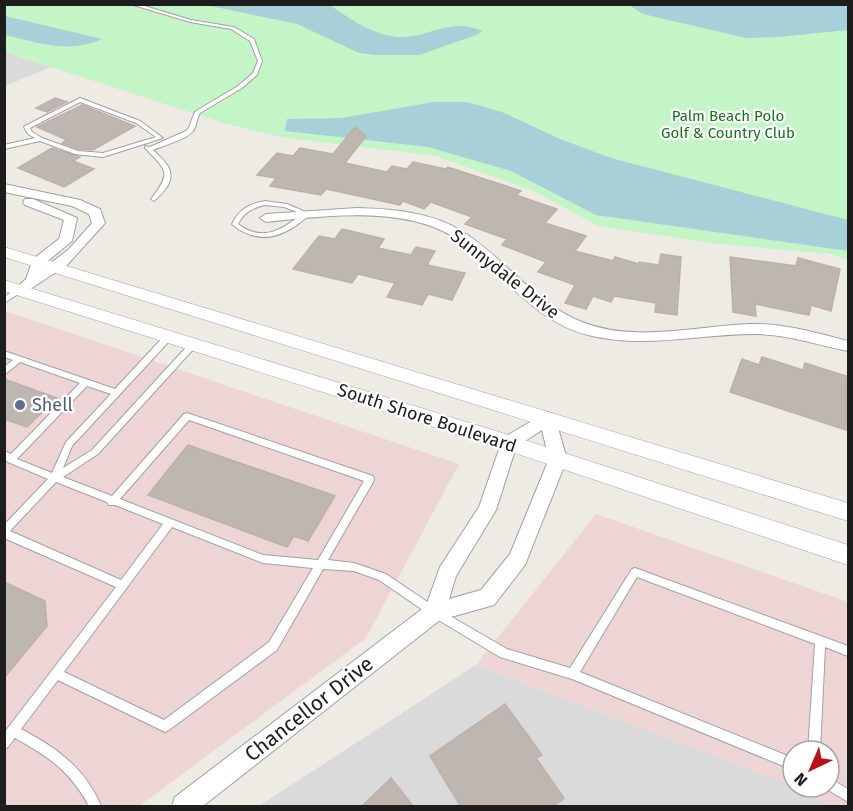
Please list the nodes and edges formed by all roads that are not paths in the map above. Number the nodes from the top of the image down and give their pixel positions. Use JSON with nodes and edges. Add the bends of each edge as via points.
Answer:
{"nodes":[{"id":1,"x":132,"y":4,"type":"edge"},
{"id":2,"x":40,"y":139,"type":"junction"},
{"id":3,"x":147,"y":146,"type":"junction"},
{"id":4,"x":4,"y":147,"type":"edge"},
{"id":5,"x":4,"y":188,"type":"edge"},
{"id":6,"x":4,"y":196,"type":"edge"},
{"id":7,"x":154,"y":199,"type":"dead end"},
{"id":8,"x":307,"y":214,"type":"junction"},
{"id":9,"x":267,"y":218,"type":"dead end"},
{"id":10,"x":4,"y":252,"type":"edge"},
{"id":11,"x":38,"y":262,"type":"junction"},
{"id":12,"x":56,"y":268,"type":"junction"},
{"id":13,"x":19,"y":285,"type":"edge"},
{"id":14,"x":4,"y":301,"type":"edge"},
{"id":15,"x":170,"y":335,"type":"junction"},
{"id":16,"x":194,"y":344,"type":"junction"},
{"id":17,"x":849,"y":346,"type":"edge"},
{"id":18,"x":4,"y":354,"type":"edge"},
{"id":19,"x":19,"y":359,"type":"junction"},
{"id":20,"x":4,"y":372,"type":"edge"},
{"id":21,"x":86,"y":382,"type":"junction"},
{"id":22,"x":117,"y":393,"type":"junction"},
{"id":23,"x":547,"y":418,"type":"junction"},
{"id":24,"x":509,"y":443,"type":"junction"},
{"id":25,"x":8,"y":457,"type":"edge"},
{"id":26,"x":558,"y":459,"type":"junction"},
{"id":27,"x":54,"y":478,"type":"junction"},
{"id":28,"x":112,"y":502,"type":"junction"},
{"id":29,"x":849,"y":512,"type":"edge"},
{"id":30,"x":169,"y":524,"type":"junction"},
{"id":31,"x":4,"y":532,"type":"edge"},
{"id":32,"x":849,"y":555,"type":"edge"},
{"id":33,"x":320,"y":564,"type":"junction"},
{"id":34,"x":123,"y":585,"type":"junction"},
{"id":35,"x":435,"y":612,"type":"junction"},
{"id":36,"x":820,"y":640,"type":"junction"},
{"id":37,"x":849,"y":651,"type":"edge"},
{"id":38,"x":57,"y":674,"type":"junction"},
{"id":39,"x":572,"y":674,"type":"junction"},
{"id":40,"x":14,"y":731,"type":"junction"},
{"id":41,"x":815,"y":739,"type":"edge"},
{"id":42,"x":4,"y":743,"type":"edge"},
{"id":43,"x":781,"y":759,"type":"edge"},
{"id":44,"x":95,"y":807,"type":"edge"},
{"id":45,"x":184,"y":807,"type":"edge"}],
"edges":[{"from":1,"to":3,"type":"lane","via":[[236,29],[252,40],[260,61],[247,82],[194,116],[188,134]]},
{"from":2,"to":3,"type":"lane","via":[[77,153],[103,155]]},
{"from":2,"to":3,"type":"lane","via":[[27,128],[80,100],[138,122],[160,138]]},
{"from":2,"to":4,"type":"lane"},
{"from":3,"to":7,"type":"lane","via":[[166,166],[169,177]]},
{"from":5,"to":12,"type":"street","via":[[76,203],[95,212],[99,223],[90,236]]},
{"from":6,"to":11,"type":"street","via":[[71,218],[65,241]]},
{"from":8,"to":8,"type":"lane","via":[[285,205],[250,206],[239,214],[236,224],[243,232],[262,237],[291,227]]},
{"from":8,"to":9,"type":"street","name":"Sunnydale Drive"},
{"from":8,"to":17,"type":"street","name":"Sunnydale Drive","via":[[377,213],[448,228],[551,314],[588,330],[622,337],[762,330],[793,332]]},
{"from":10,"to":11,"type":"street","name":"South Shore Boulevard"},
{"from":11,"to":12,"type":"street","name":"South Shore Boulevard"},
{"from":11,"to":13,"type":"street"},
{"from":12,"to":13,"type":"street"},
{"from":12,"to":23,"type":"street","name":"South Shore Boulevard"},
{"from":13,"to":14,"type":"lane"},
{"from":13,"to":15,"type":"street","name":"South Shore Boulevard"},
{"from":15,"to":16,"type":"street","name":"South Shore Boulevard"},
{"from":15,"to":22,"type":"lane"},
{"from":16,"to":24,"type":"street","name":"South Shore Boulevard"},
{"from":16,"to":27,"type":"lane","via":[[96,452]]},
{"from":18,"to":19,"type":"lane"},
{"from":19,"to":20,"type":"lane"},
{"from":19,"to":21,"type":"lane"},
{"from":21,"to":22,"type":"lane"},
{"from":21,"to":25,"type":"lane"},
{"from":22,"to":27,"type":"lane","via":[[69,444]]},
{"from":23,"to":24,"type":"street"},
{"from":23,"to":26,"type":"street"},
{"from":23,"to":29,"type":"street","name":"South Shore Boulevard"},
{"from":24,"to":26,"type":"street","name":"South Shore Boulevard"},
{"from":24,"to":35,"type":"street","via":[[487,510],[447,573]]},
{"from":25,"to":27,"type":"lane"},
{"from":26,"to":32,"type":"street","name":"South Shore Boulevard"},
{"from":26,"to":35,"type":"street","name":"Chancellor Drive","via":[[518,559],[487,598]]},
{"from":27,"to":28,"type":"lane"},
{"from":27,"to":31,"type":"lane"},
{"from":28,"to":30,"type":"lane"},
{"from":28,"to":33,"type":"lane","via":[[187,416],[370,480]]},
{"from":30,"to":33,"type":"lane","via":[[263,560]]},
{"from":30,"to":34,"type":"lane"},
{"from":31,"to":34,"type":"lane"},
{"from":33,"to":35,"type":"lane","via":[[354,567],[382,577]]},
{"from":33,"to":38,"type":"lane","via":[[273,646],[165,726]]},
{"from":34,"to":38,"type":"lane"},
{"from":35,"to":39,"type":"lane","via":[[504,653]]},
{"from":35,"to":45,"type":"street","name":"Chancellor Drive"},
{"from":36,"to":37,"type":"lane"},
{"from":36,"to":39,"type":"lane","via":[[635,572]]},
{"from":36,"to":41,"type":"lane"},
{"from":38,"to":40,"type":"lane"},
{"from":39,"to":43,"type":"lane"},
{"from":40,"to":42,"type":"lane"},
{"from":40,"to":44,"type":"lane","via":[[55,753],[74,771]]}]}
